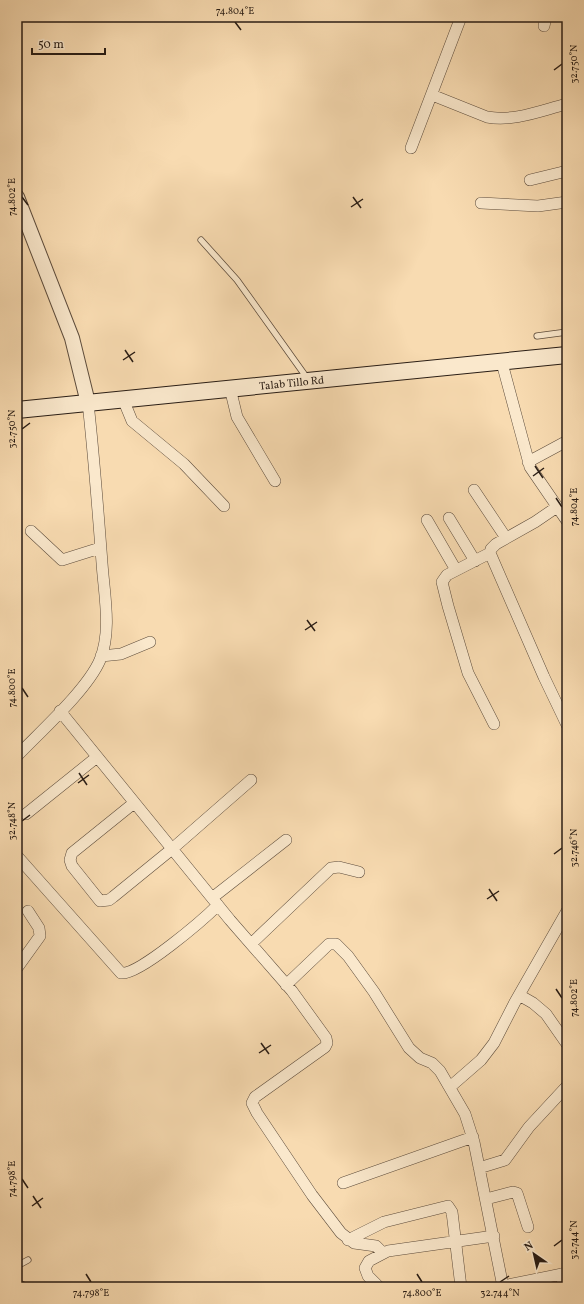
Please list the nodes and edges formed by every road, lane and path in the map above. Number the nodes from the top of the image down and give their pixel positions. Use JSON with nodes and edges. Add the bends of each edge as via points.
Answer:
{"nodes":[{"id":1,"x":461,"y":17,"type":"edge"},
{"id":2,"x":432,"y":95,"type":"junction"},
{"id":3,"x":567,"y":104,"type":"edge"},
{"id":4,"x":411,"y":148,"type":"dead end"},
{"id":5,"x":567,"y":171,"type":"edge"},
{"id":6,"x":530,"y":180,"type":"dead end"},
{"id":7,"x":17,"y":197,"type":"edge"},
{"id":8,"x":567,"y":202,"type":"edge"},
{"id":9,"x":481,"y":203,"type":"dead end"},
{"id":10,"x":202,"y":240,"type":"dead end"},
{"id":11,"x":567,"y":332,"type":"edge"},
{"id":12,"x":537,"y":336,"type":"dead end"},
{"id":13,"x":567,"y":355,"type":"edge"},
{"id":14,"x":502,"y":363,"type":"junction"},
{"id":15,"x":308,"y":380,"type":"junction"},
{"id":16,"x":230,"y":388,"type":"junction"},
{"id":17,"x":123,"y":399,"type":"junction"},
{"id":18,"x":88,"y":403,"type":"junction"},
{"id":19,"x":17,"y":410,"type":"edge"},
{"id":20,"x":567,"y":441,"type":"edge"},
{"id":21,"x":528,"y":462,"type":"junction"},
{"id":22,"x":275,"y":481,"type":"dead end"},
{"id":23,"x":474,"y":490,"type":"dead end"},
{"id":24,"x":224,"y":506,"type":"dead end"},
{"id":25,"x":557,"y":507,"type":"junction"},
{"id":26,"x":449,"y":518,"type":"dead end"},
{"id":27,"x":426,"y":520,"type":"dead end"},
{"id":28,"x":567,"y":521,"type":"edge"},
{"id":29,"x":31,"y":531,"type":"dead end"},
{"id":30,"x":506,"y":538,"type":"junction"},
{"id":31,"x":100,"y":548,"type":"junction"},
{"id":32,"x":490,"y":553,"type":"junction"},
{"id":33,"x":475,"y":561,"type":"junction"},
{"id":34,"x":456,"y":570,"type":"junction"},
{"id":35,"x":150,"y":642,"type":"dead end"},
{"id":36,"x":106,"y":656,"type":"junction"},
{"id":37,"x":60,"y":712,"type":"junction"},
{"id":38,"x":494,"y":724,"type":"dead end"},
{"id":39,"x":567,"y":725,"type":"edge"},
{"id":40,"x":17,"y":756,"type":"edge"},
{"id":41,"x":96,"y":757,"type":"junction"},
{"id":42,"x":251,"y":780,"type":"dead end"},
{"id":43,"x":134,"y":803,"type":"junction"},
{"id":44,"x":26,"y":814,"type":"dead end"},
{"id":45,"x":286,"y":840,"type":"dead end"},
{"id":46,"x":172,"y":849,"type":"junction"},
{"id":47,"x":17,"y":856,"type":"edge"},
{"id":48,"x":359,"y":872,"type":"dead end"},
{"id":49,"x":215,"y":902,"type":"junction"},
{"id":50,"x":28,"y":911,"type":"dead end"},
{"id":51,"x":567,"y":911,"type":"edge"},
{"id":52,"x":251,"y":944,"type":"junction"},
{"id":53,"x":17,"y":968,"type":"edge"},
{"id":54,"x":286,"y":984,"type":"junction"},
{"id":55,"x":519,"y":995,"type":"junction"},
{"id":56,"x":567,"y":1044,"type":"edge"},
{"id":57,"x":567,"y":1086,"type":"edge"},
{"id":58,"x":450,"y":1087,"type":"junction"},
{"id":59,"x":473,"y":1137,"type":"junction"},
{"id":60,"x":479,"y":1168,"type":"junction"},
{"id":61,"x":343,"y":1183,"type":"dead end"},
{"id":62,"x":486,"y":1199,"type":"junction"},
{"id":63,"x":528,"y":1227,"type":"dead end"},
{"id":64,"x":494,"y":1236,"type":"junction"},
{"id":65,"x":348,"y":1240,"type":"junction"},
{"id":66,"x":455,"y":1242,"type":"junction"},
{"id":67,"x":383,"y":1253,"type":"junction"},
{"id":68,"x":28,"y":1260,"type":"dead end"},
{"id":69,"x":17,"y":1266,"type":"edge"},
{"id":70,"x":564,"y":1274,"type":"edge"},
{"id":71,"x":17,"y":1282,"type":"edge"},
{"id":72,"x":27,"y":1287,"type":"edge"},
{"id":73,"x":379,"y":1287,"type":"edge"},
{"id":74,"x":461,"y":1287,"type":"edge"},
{"id":75,"x":503,"y":1287,"type":"edge"},
{"id":76,"x":564,"y":1287,"type":"edge"}],
"edges":[{"from":1,"to":2,"type":"street"},
{"from":2,"to":3,"type":"street","via":[[488,117],[497,118],[520,116]]},
{"from":2,"to":4,"type":"street"},
{"from":5,"to":6,"type":"street"},
{"from":7,"to":18,"type":"street","via":[[70,332]]},
{"from":8,"to":9,"type":"street","via":[[530,206]]},
{"from":10,"to":15,"type":"lane","via":[[236,280]]},
{"from":11,"to":12,"type":"lane"},
{"from":13,"to":14,"type":"main road","name":"Talab Tillo Rd"},
{"from":14,"to":15,"type":"main road","name":"Talab Tillo Rd"},
{"from":14,"to":21,"type":"street"},
{"from":15,"to":16,"type":"main road","name":"Talab Tillo Rd"},
{"from":16,"to":17,"type":"main road","name":"Talab Tillo Rd"},
{"from":16,"to":22,"type":"street","via":[[237,417]]},
{"from":17,"to":18,"type":"main road","name":"Talab Tillo Rd"},
{"from":17,"to":24,"type":"street","via":[[132,421],[184,464]]},
{"from":18,"to":19,"type":"main road","name":"Talab Tillo Rd"},
{"from":18,"to":31,"type":"street"},
{"from":20,"to":21,"type":"street"},
{"from":21,"to":25,"type":"street"},
{"from":23,"to":30,"type":"street"},
{"from":25,"to":28,"type":"street"},
{"from":25,"to":30,"type":"street"},
{"from":26,"to":33,"type":"street"},
{"from":27,"to":34,"type":"street"},
{"from":29,"to":31,"type":"street","via":[[62,560]]},
{"from":30,"to":32,"type":"street","via":[[492,546]]},
{"from":31,"to":36,"type":"street"},
{"from":32,"to":33,"type":"street"},
{"from":32,"to":39,"type":"street"},
{"from":33,"to":34,"type":"street"},
{"from":34,"to":38,"type":"street","via":[[444,577],[443,586],[468,673]]},
{"from":35,"to":36,"type":"street","via":[[126,652]]},
{"from":36,"to":37,"type":"street"},
{"from":37,"to":40,"type":"street"},
{"from":37,"to":41,"type":"street"},
{"from":41,"to":43,"type":"street"},
{"from":41,"to":44,"type":"street"},
{"from":42,"to":46,"type":"street"},
{"from":43,"to":46,"type":"street"},
{"from":43,"to":46,"type":"street","via":[[72,853],[72,866],[97,898],[100,901],[109,900]]},
{"from":45,"to":49,"type":"street"},
{"from":46,"to":49,"type":"street"},
{"from":47,"to":49,"type":"street","via":[[121,973],[132,971],[180,938]]},
{"from":48,"to":52,"type":"street","via":[[336,867],[329,870]]},
{"from":49,"to":52,"type":"street"},
{"from":50,"to":53,"type":"street","via":[[39,928],[40,936]]},
{"from":51,"to":55,"type":"street"},
{"from":52,"to":54,"type":"street"},
{"from":54,"to":58,"type":"street","via":[[329,944],[336,944],[374,992],[408,1048],[436,1066]]},
{"from":54,"to":65,"type":"street","via":[[315,1022],[327,1043],[255,1097],[252,1103],[256,1113],[312,1195]]},
{"from":55,"to":56,"type":"street","via":[[542,1010]]},
{"from":55,"to":58,"type":"street","via":[[488,1052]]},
{"from":57,"to":60,"type":"street","via":[[529,1127],[505,1160]]},
{"from":58,"to":59,"type":"street","via":[[465,1114]]},
{"from":59,"to":60,"type":"street"},
{"from":59,"to":61,"type":"street"},
{"from":60,"to":62,"type":"street"},
{"from":62,"to":63,"type":"street","via":[[517,1193]]},
{"from":62,"to":64,"type":"street"},
{"from":64,"to":66,"type":"street"},
{"from":64,"to":75,"type":"street"},
{"from":65,"to":66,"type":"street","via":[[402,1216],[448,1206],[452,1212]]},
{"from":65,"to":67,"type":"street","via":[[354,1243],[374,1244]]},
{"from":66,"to":67,"type":"street","via":[[400,1248]]},
{"from":66,"to":74,"type":"street"},
{"from":67,"to":73,"type":"street","via":[[369,1261],[365,1268],[368,1276]]},
{"from":68,"to":69,"type":"lane"},
{"from":70,"to":75,"type":"street"},
{"from":70,"to":76,"type":"street"},
{"from":71,"to":72,"type":"lane"}]}
